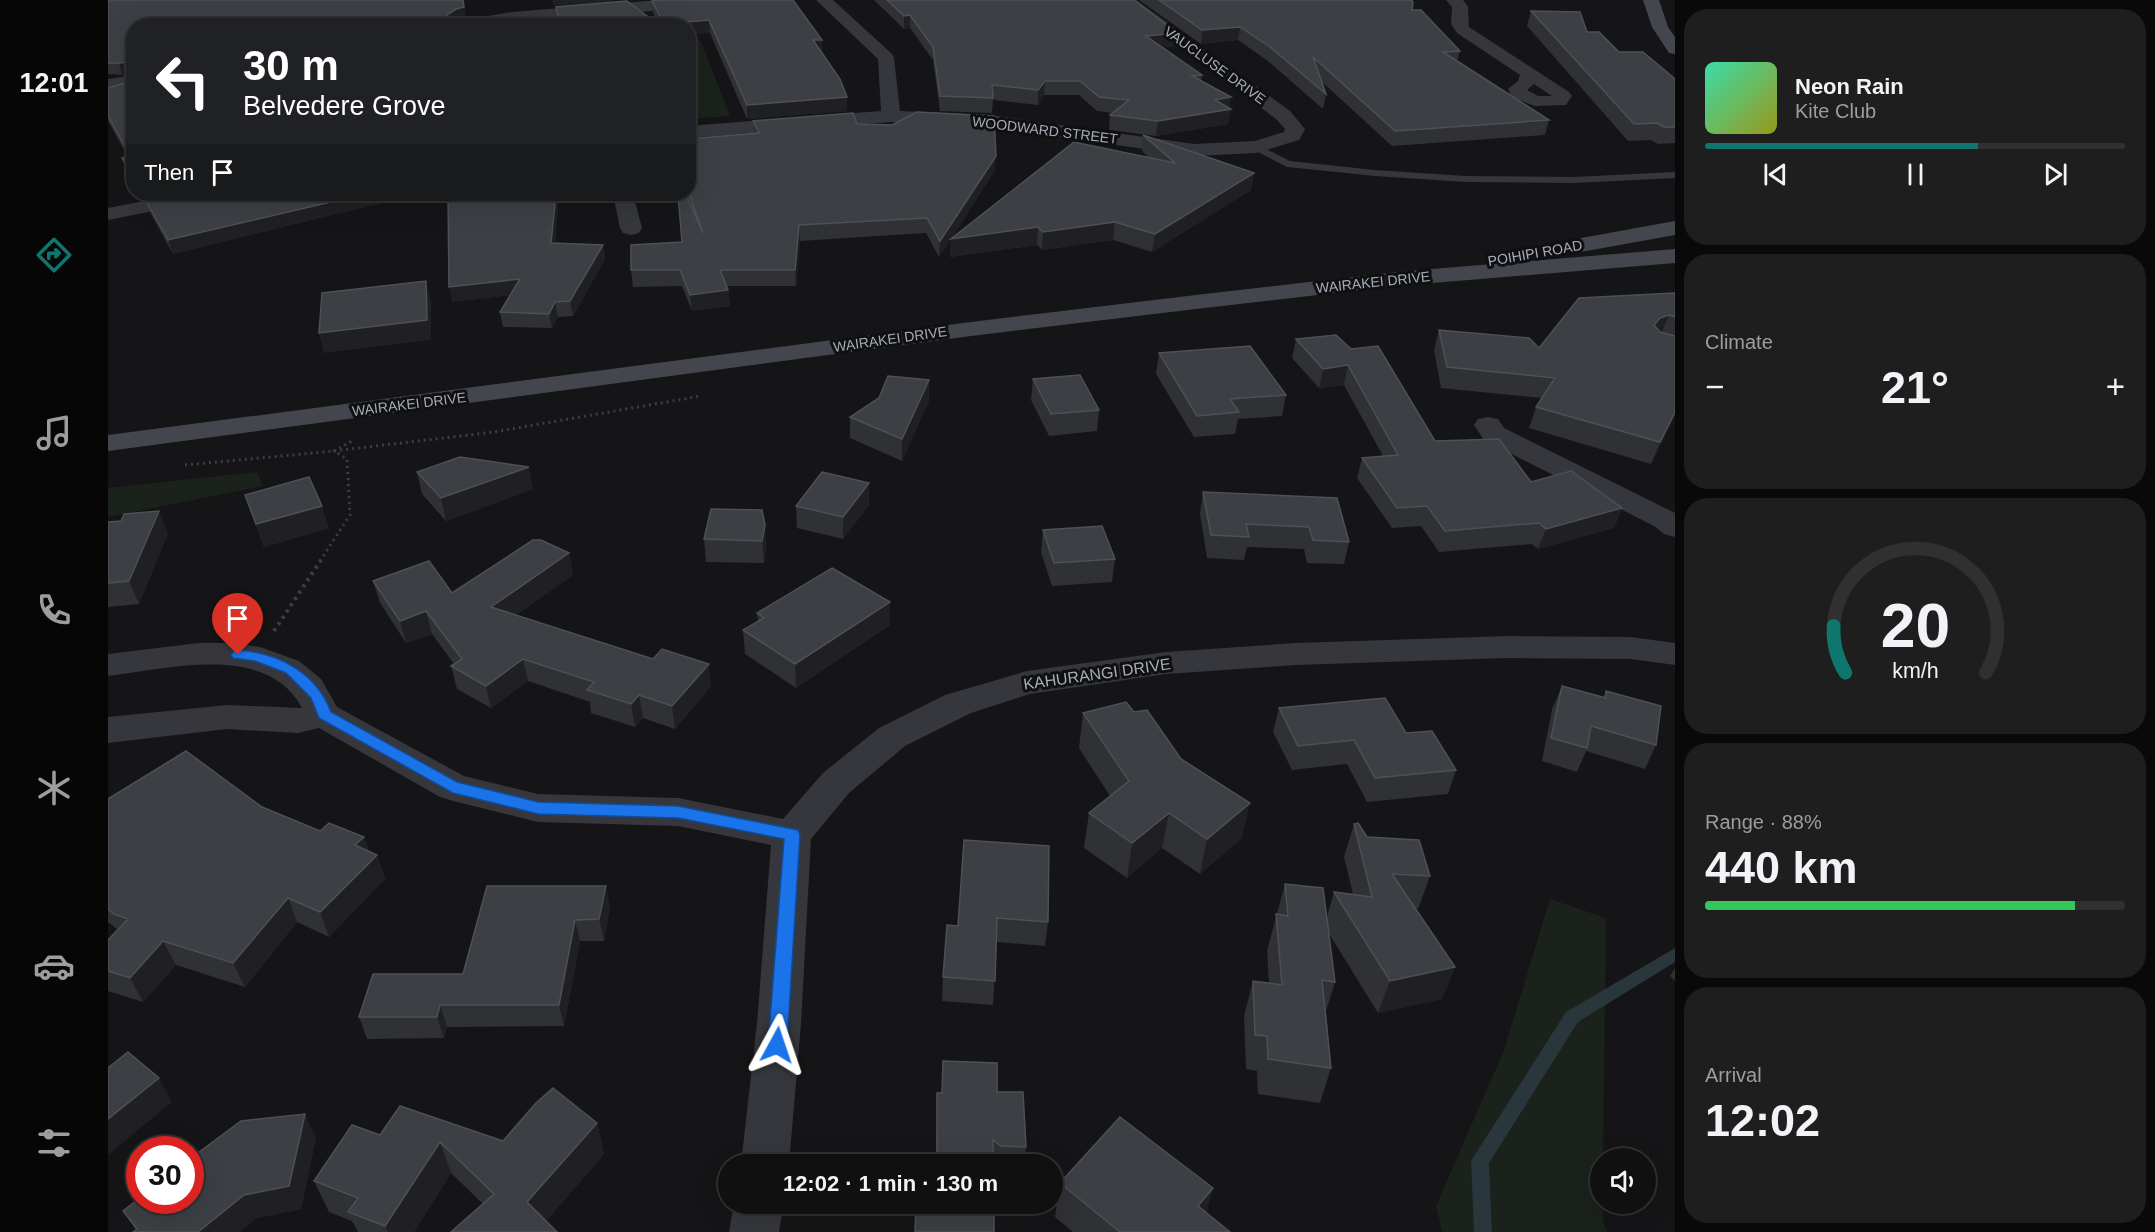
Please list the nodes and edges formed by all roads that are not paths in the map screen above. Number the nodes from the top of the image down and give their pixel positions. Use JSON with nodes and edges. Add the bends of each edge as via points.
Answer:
{"nodes":[{"id":1,"x":508,"y":0,"type":"edge"},
{"id":2,"x":716,"y":0,"type":"edge"},
{"id":3,"x":824,"y":0,"type":"edge"},
{"id":4,"x":1126,"y":0,"type":"edge"},
{"id":5,"x":1454,"y":0,"type":"edge"},
{"id":6,"x":1651,"y":0,"type":"edge"},
{"id":7,"x":512,"y":17,"type":"junction"},
{"id":8,"x":506,"y":18,"type":"edge"},
{"id":9,"x":1675,"y":50,"type":"edge"},
{"id":10,"x":1529,"y":75,"type":"dead end"},
{"id":11,"x":126,"y":81,"type":"edge"},
{"id":12,"x":108,"y":84,"type":"edge"},
{"id":13,"x":891,"y":116,"type":"junction"},
{"id":14,"x":696,"y":131,"type":"edge"},
{"id":15,"x":1292,"y":136,"type":"joint"},
{"id":16,"x":1256,"y":147,"type":"junction"},
{"id":17,"x":1675,"y":175,"type":"edge"},
{"id":18,"x":174,"y":201,"type":"edge"},
{"id":19,"x":624,"y":201,"type":"edge"},
{"id":20,"x":108,"y":214,"type":"edge"},
{"id":21,"x":631,"y":228,"type":"dead end"},
{"id":22,"x":1675,"y":228,"type":"edge"},
{"id":23,"x":1675,"y":256,"type":"edge"},
{"id":24,"x":1396,"y":279,"type":"junction"},
{"id":25,"x":1488,"y":425,"type":"dead end"},
{"id":26,"x":108,"y":443,"type":"edge"},
{"id":27,"x":1675,"y":528,"type":"edge"},
{"id":28,"x":1675,"y":654,"type":"edge"},
{"id":29,"x":108,"y":665,"type":"edge"},
{"id":30,"x":324,"y":715,"type":"junction"},
{"id":31,"x":108,"y":730,"type":"edge"},
{"id":32,"x":792,"y":835,"type":"junction"},
{"id":33,"x":766,"y":1154,"type":"edge"},
{"id":34,"x":757,"y":1214,"type":"edge"},
{"id":35,"x":754,"y":1232,"type":"edge"}],
"edges":[{"from":1,"to":7,"type":"street"},
{"from":2,"to":7,"type":"street"},
{"from":3,"to":13,"type":"street","via":[[886,58]]},
{"from":4,"to":15,"type":"street","name":"VAUCLUSE DRIVE","via":[[1283,115],[1295,129]]},
{"from":5,"to":10,"type":"street","via":[[1460,6],[1459,24],[1463,30]]},
{"from":6,"to":9,"type":"main road","via":[[1660,27]]},
{"from":7,"to":8,"type":"street"},
{"from":11,"to":12,"type":"street"},
{"from":13,"to":14,"type":"street","name":"WOODWARD STREET"},
{"from":13,"to":16,"type":"street","name":"WOODWARD STREET","via":[[990,121],[1194,150]]},
{"from":15,"to":16,"type":"street","name":"WOODWARD STREET"},
{"from":16,"to":17,"type":"lane","via":[[1287,164],[1375,173],[1466,179]]},
{"from":18,"to":20,"type":"street"},
{"from":19,"to":21,"type":"street"},
{"from":22,"to":24,"type":"main road","name":"POIHIPI ROAD"},
{"from":23,"to":24,"type":"main road","name":"WAIRAKEI DRIVE"},
{"from":24,"to":26,"type":"main road","name":"WAIRAKEI DRIVE","via":[[960,330]]},
{"from":25,"to":27,"type":"street","via":[[1494,434],[1665,519]]},
{"from":28,"to":32,"type":"street","name":"KAHURANGI DRIVE","via":[[1631,648],[1508,647],[1296,654],[1166,663],[1027,683],[958,704],[892,737],[836,783]]},
{"from":29,"to":30,"type":"street","via":[[219,653],[257,656],[291,670],[318,696]]},
{"from":30,"to":31,"type":"street","via":[[298,721],[227,717]]},
{"from":30,"to":32,"type":"street","via":[[453,787],[538,808],[678,812]]},
{"from":32,"to":33,"type":"street"},
{"from":34,"to":35,"type":"street"}]}
